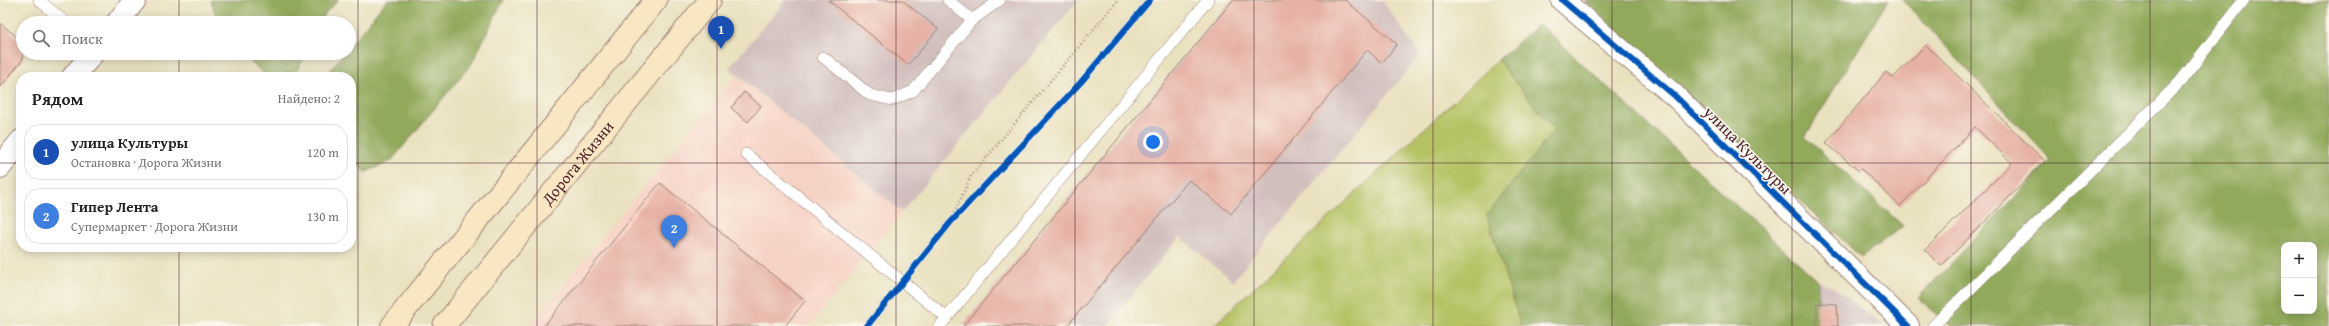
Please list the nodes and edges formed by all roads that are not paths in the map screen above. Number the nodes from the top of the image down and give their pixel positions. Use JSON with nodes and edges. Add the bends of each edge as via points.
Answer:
{"nodes":[{"id":1,"x":39,"y":0,"type":"edge"},
{"id":2,"x":135,"y":0,"type":"edge"},
{"id":3,"x":656,"y":0,"type":"edge"},
{"id":4,"x":710,"y":0,"type":"edge"},
{"id":5,"x":948,"y":0,"type":"edge"},
{"id":6,"x":1000,"y":0,"type":"edge"},
{"id":7,"x":1208,"y":0,"type":"edge"},
{"id":8,"x":1562,"y":0,"type":"edge"},
{"id":9,"x":2244,"y":0,"type":"edge"},
{"id":10,"x":58,"y":16,"type":"edge"},
{"id":11,"x":122,"y":16,"type":"edge"},
{"id":12,"x":972,"y":20,"type":"junction"},
{"id":13,"x":823,"y":56,"type":"dead end"},
{"id":14,"x":87,"y":60,"type":"edge"},
{"id":15,"x":77,"y":72,"type":"edge"},
{"id":16,"x":16,"y":147,"type":"edge"},
{"id":17,"x":746,"y":154,"type":"dead end"},
{"id":18,"x":0,"y":167,"type":"edge"},
{"id":19,"x":944,"y":322,"type":"edge"},
{"id":20,"x":392,"y":326,"type":"edge"},
{"id":21,"x":444,"y":326,"type":"edge"},
{"id":22,"x":1908,"y":326,"type":"edge"},
{"id":23,"x":1932,"y":326,"type":"edge"}],
"edges":[{"from":1,"to":10,"type":"lane"},
{"from":2,"to":11,"type":"street"},
{"from":3,"to":20,"type":"main road"},
{"from":4,"to":21,"type":"main road","name":"Дорога Жизни"},
{"from":5,"to":12,"type":"lane"},
{"from":6,"to":12,"type":"lane"},
{"from":7,"to":19,"type":"lane"},
{"from":8,"to":22,"type":"street","name":"улица Культуры","via":[[1675,96]]},
{"from":9,"to":23,"type":"lane","via":[[2180,82]]},
{"from":12,"to":13,"type":"lane","via":[[913,91],[892,100],[870,95]]},
{"from":14,"to":15,"type":"street"},
{"from":16,"to":18,"type":"street"},
{"from":17,"to":19,"type":"lane"}]}
